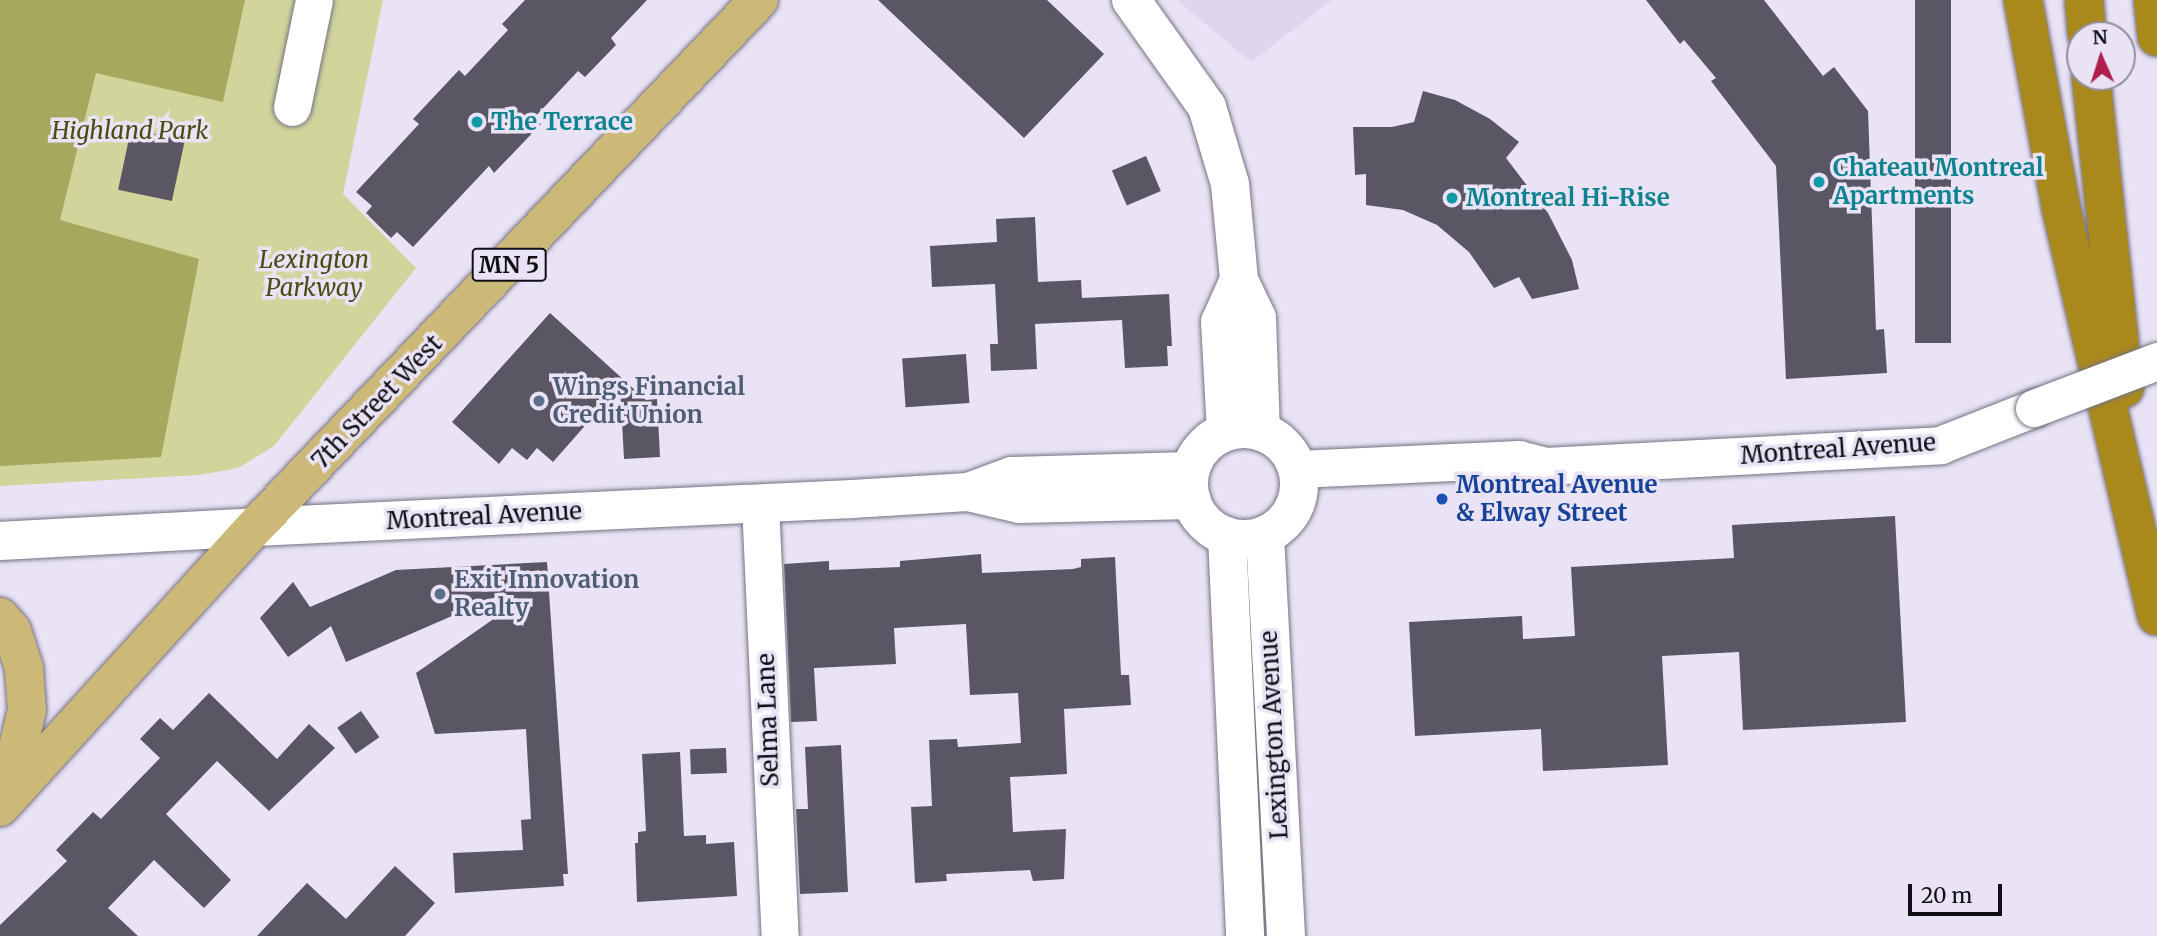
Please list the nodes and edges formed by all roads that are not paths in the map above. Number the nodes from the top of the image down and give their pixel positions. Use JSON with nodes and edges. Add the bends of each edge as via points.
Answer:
{"nodes":[{"id":1,"x":314,"y":0,"type":"edge"},
{"id":2,"x":759,"y":0,"type":"edge"},
{"id":3,"x":1131,"y":0,"type":"edge"},
{"id":4,"x":2024,"y":0,"type":"edge"},
{"id":5,"x":2084,"y":0,"type":"edge"},
{"id":6,"x":2153,"y":0,"type":"edge"},
{"id":7,"x":2086,"y":21,"type":"edge"},
{"id":8,"x":2157,"y":37,"type":"edge"},
{"id":9,"x":2093,"y":91,"type":"edge"},
{"id":10,"x":292,"y":107,"type":"dead end"},
{"id":11,"x":2157,"y":362,"type":"edge"},
{"id":12,"x":1244,"y":432,"type":"junction"},
{"id":13,"x":1298,"y":481,"type":"junction"},
{"id":14,"x":1191,"y":486,"type":"junction"},
{"id":15,"x":760,"y":503,"type":"junction"},
{"id":16,"x":255,"y":527,"type":"junction"},
{"id":17,"x":1265,"y":535,"type":"junction"},
{"id":18,"x":1227,"y":536,"type":"junction"},
{"id":19,"x":0,"y":541,"type":"edge"},
{"id":20,"x":2157,"y":615,"type":"edge"},
{"id":21,"x":0,"y":617,"type":"edge"},
{"id":22,"x":3,"y":804,"type":"edge"},
{"id":23,"x":780,"y":936,"type":"edge"},
{"id":24,"x":1244,"y":936,"type":"edge"},
{"id":25,"x":1286,"y":936,"type":"edge"}],
"edges":[{"from":1,"to":10,"type":"street"},
{"from":2,"to":16,"type":"main road","name":"7th Street West","number":"MN 5"},
{"from":3,"to":12,"type":"street","via":[[1207,107],[1230,184],[1239,280],[1220,322]]},
{"from":4,"to":20,"type":"highway","via":[[2061,208]]},
{"from":5,"to":7,"type":"highway"},
{"from":6,"to":8,"type":"highway"},
{"from":9,"to":20,"type":"highway","via":[[2129,430]]},
{"from":11,"to":13,"type":"street","name":"Montreal Avenue","bridge":true,"via":[[1940,445],[1545,466],[1523,481]]},
{"from":12,"to":13,"type":"street","via":[[1277,440]]},
{"from":12,"to":14,"type":"street","via":[[1198,454]]},
{"from":13,"to":17,"type":"street","via":[[1287,519]]},
{"from":14,"to":15,"type":"street","name":"Montreal Avenue","via":[[1020,504],[968,492]]},
{"from":14,"to":18,"type":"street","via":[[1204,523]]},
{"from":15,"to":16,"type":"street","name":"Montreal Avenue"},
{"from":15,"to":23,"type":"street","name":"Selma Lane"},
{"from":16,"to":19,"type":"street","name":"Montreal Avenue"},
{"from":16,"to":22,"type":"main road","name":"7th Street West","number":"MN 5"},
{"from":17,"to":18,"type":"street"},
{"from":17,"to":25,"type":"street","name":"Lexington Avenue"},
{"from":18,"to":24,"type":"street","name":"Lexington Avenue"},
{"from":21,"to":22,"type":"main road","via":[[12,631],[24,669],[27,710]]}]}
